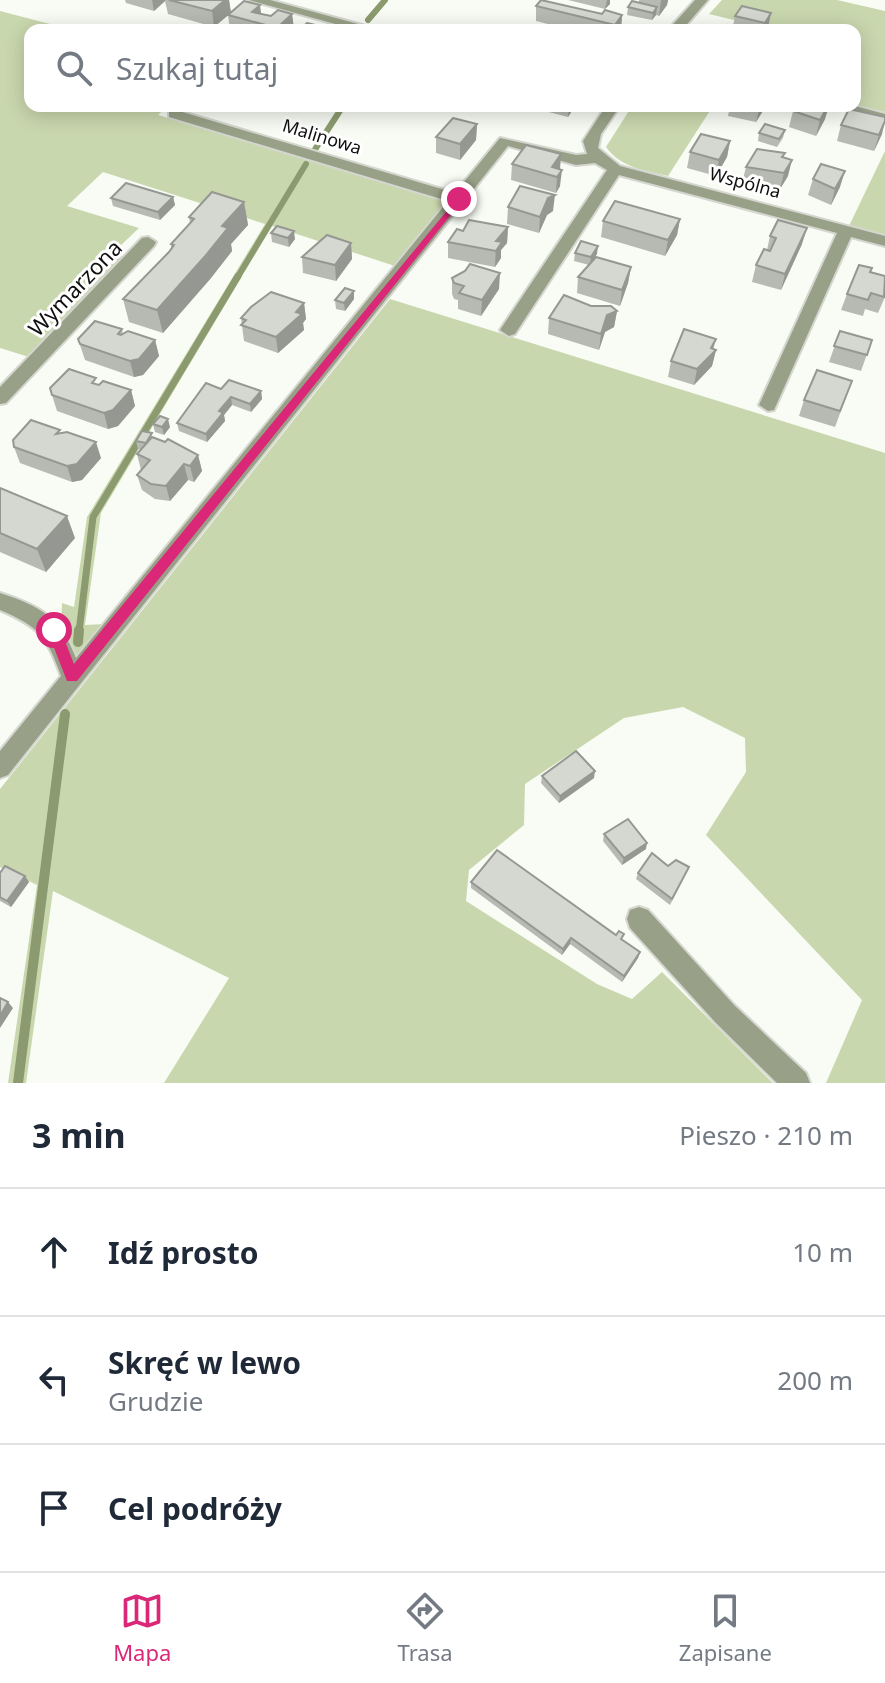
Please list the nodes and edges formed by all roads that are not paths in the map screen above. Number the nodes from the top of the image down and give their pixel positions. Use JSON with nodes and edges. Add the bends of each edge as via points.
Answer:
{"nodes":[{"id":1,"x":255,"y":0,"type":"edge"},
{"id":2,"x":698,"y":1,"type":"edge"},
{"id":3,"x":349,"y":24,"type":"edge"},
{"id":4,"x":680,"y":24,"type":"edge"},
{"id":5,"x":609,"y":112,"type":"edge"},
{"id":6,"x":861,"y":112,"type":"edge"},
{"id":7,"x":174,"y":114,"type":"dead end"},
{"id":8,"x":885,"y":118,"type":"edge"},
{"id":9,"x":596,"y":158,"type":"junction"},
{"id":10,"x":615,"y":169,"type":"junction"},
{"id":11,"x":459,"y":199,"type":"junction"},
{"id":12,"x":846,"y":230,"type":"junction"},
{"id":13,"x":885,"y":241,"type":"edge"},
{"id":14,"x":148,"y":242,"type":"dead end"},
{"id":15,"x":509,"y":330,"type":"dead end"},
{"id":16,"x":0,"y":398,"type":"edge"},
{"id":17,"x":768,"y":405,"type":"dead end"},
{"id":18,"x":0,"y":601,"type":"edge"},
{"id":19,"x":72,"y":677,"type":"junction"},
{"id":20,"x":0,"y":768,"type":"edge"},
{"id":21,"x":639,"y":919,"type":"dead end"},
{"id":22,"x":796,"y":1083,"type":"edge"}],
"edges":[{"from":1,"to":3,"type":"street"},
{"from":2,"to":4,"type":"street"},
{"from":5,"to":9,"type":"street","via":[[590,139]]},
{"from":6,"to":8,"type":"street"},
{"from":7,"to":11,"type":"street","name":"Malinowa"},
{"from":9,"to":10,"type":"street","name":"Wspólna"},
{"from":9,"to":11,"type":"street","via":[[576,160],[505,141]]},
{"from":10,"to":12,"type":"street","name":"Wspólna"},
{"from":10,"to":15,"type":"street"},
{"from":11,"to":19,"type":"street"},
{"from":12,"to":13,"type":"street","name":"Wspólna"},
{"from":12,"to":17,"type":"street"},
{"from":14,"to":16,"type":"street","name":"Wymarzona"},
{"from":18,"to":19,"type":"street","via":[[46,621]]},
{"from":19,"to":20,"type":"street"},
{"from":21,"to":22,"type":"street"}]}
